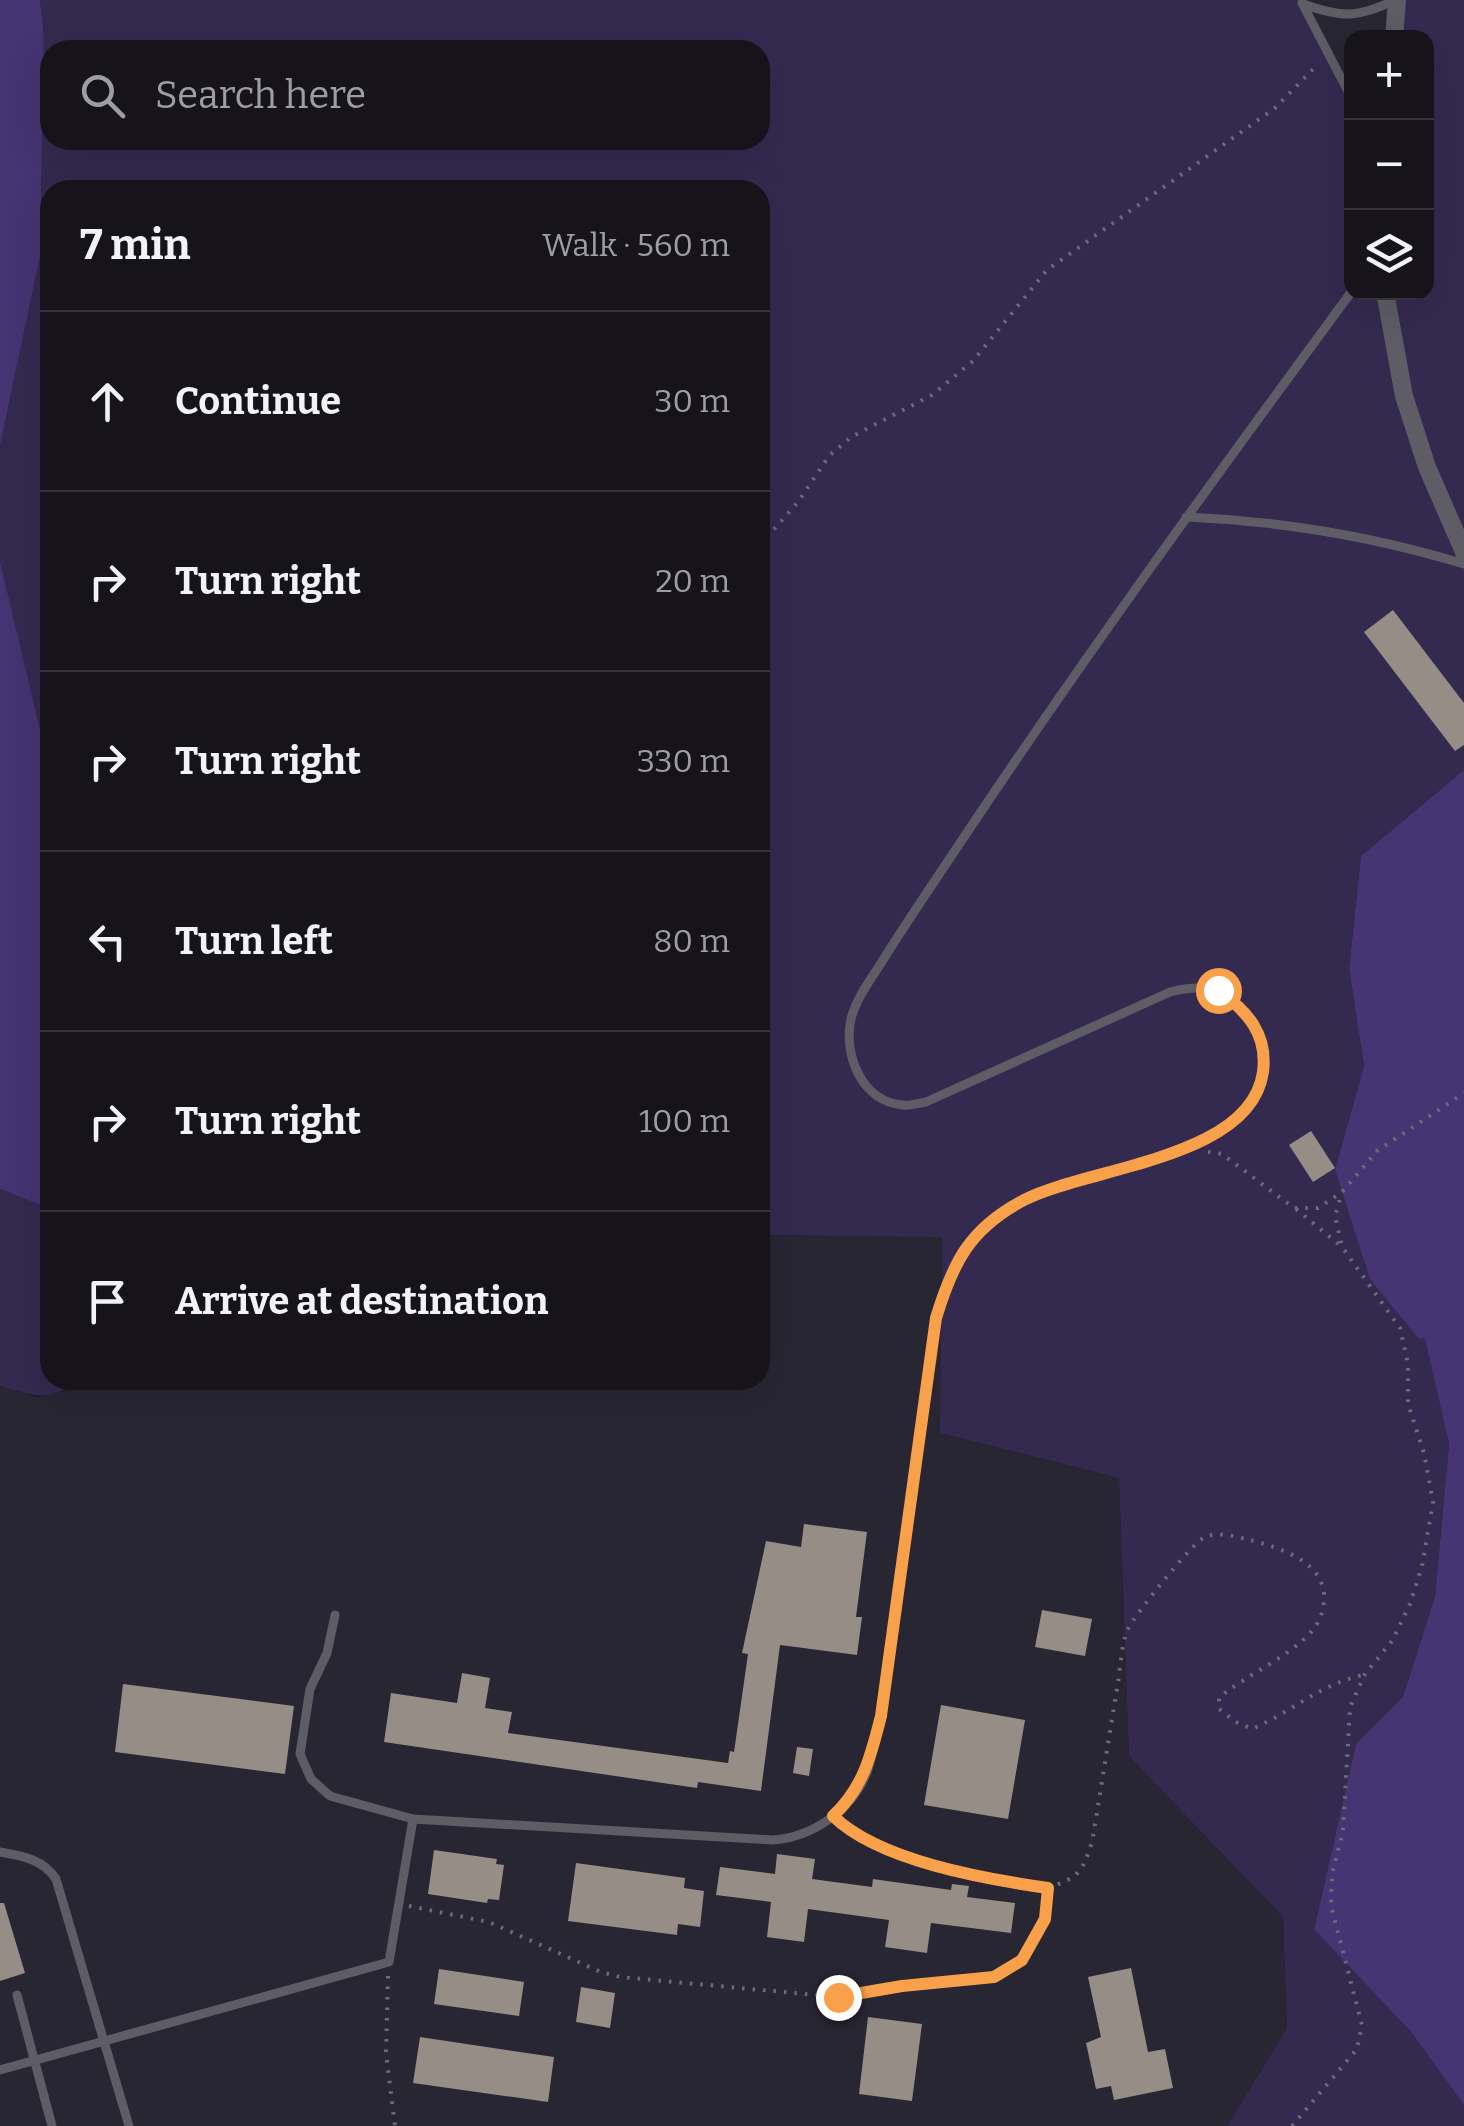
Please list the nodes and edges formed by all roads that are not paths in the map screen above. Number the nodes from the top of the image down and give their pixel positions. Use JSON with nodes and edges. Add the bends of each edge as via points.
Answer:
{"nodes":[{"id":1,"x":1396,"y":0,"type":"edge"},
{"id":2,"x":1301,"y":2,"type":"edge"},
{"id":3,"x":1394,"y":30,"type":"edge"},
{"id":4,"x":1344,"y":84,"type":"edge"},
{"id":5,"x":1345,"y":300,"type":"edge"},
{"id":6,"x":1386,"y":300,"type":"edge"},
{"id":7,"x":1186,"y":516,"type":"junction"},
{"id":8,"x":1464,"y":552,"type":"edge"},
{"id":9,"x":1464,"y":564,"type":"edge"},
{"id":10,"x":335,"y":1616,"type":"dead end"},
{"id":11,"x":413,"y":1818,"type":"junction"},
{"id":12,"x":0,"y":1852,"type":"edge"},
{"id":13,"x":17,"y":1995,"type":"dead end"},
{"id":14,"x":104,"y":2041,"type":"junction"},
{"id":15,"x":35,"y":2060,"type":"junction"},
{"id":16,"x":0,"y":2070,"type":"edge"},
{"id":17,"x":52,"y":2126,"type":"edge"},
{"id":18,"x":129,"y":2126,"type":"edge"}],
"edges":[{"from":1,"to":2,"type":"lane","via":[[1344,15]]},
{"from":1,"to":3,"type":"street"},
{"from":2,"to":4,"type":"lane"},
{"from":5,"to":7,"type":"lane"},
{"from":6,"to":8,"type":"street","via":[[1404,396]]},
{"from":7,"to":9,"type":"lane","via":[[1329,530]]},
{"from":7,"to":11,"type":"lane","via":[[860,997],[850,1048],[855,1071],[882,1099],[926,1102],[1193,986],[1218,990],[1242,1008],[1259,1032],[1262,1079],[1248,1107],[1222,1130],[1184,1149],[1023,1201],[958,1258],[936,1318],[881,1716],[866,1774],[833,1816],[803,1834],[773,1840]]},
{"from":10,"to":11,"type":"lane","via":[[310,1690],[300,1754],[311,1779],[330,1796]]},
{"from":11,"to":14,"type":"lane","via":[[388,1962]]},
{"from":12,"to":14,"type":"lane","via":[[48,1866],[56,1879]]},
{"from":13,"to":15,"type":"lane"},
{"from":14,"to":15,"type":"lane"},
{"from":14,"to":18,"type":"lane"},
{"from":15,"to":16,"type":"lane"},
{"from":15,"to":17,"type":"lane"}]}
